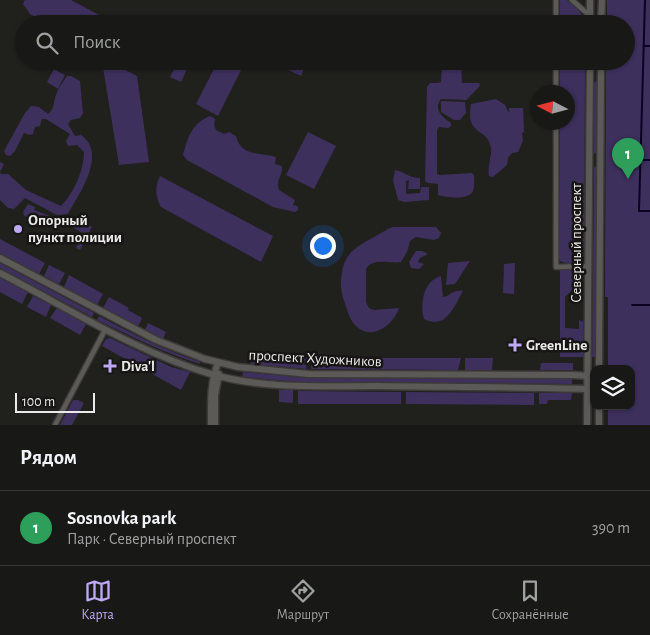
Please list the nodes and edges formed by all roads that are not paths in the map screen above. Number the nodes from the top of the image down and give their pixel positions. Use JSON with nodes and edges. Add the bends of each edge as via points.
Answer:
{"nodes":[{"id":1,"x":556,"y":0,"type":"edge"},
{"id":2,"x":572,"y":0,"type":"edge"},
{"id":3,"x":590,"y":0,"type":"edge"},
{"id":4,"x":602,"y":0,"type":"edge"},
{"id":5,"x":556,"y":15,"type":"edge"},
{"id":6,"x":589,"y":15,"type":"edge"},
{"id":7,"x":590,"y":15,"type":"edge"},
{"id":8,"x":602,"y":15,"type":"edge"},
{"id":9,"x":556,"y":70,"type":"edge"},
{"id":10,"x":590,"y":72,"type":"joint"},
{"id":11,"x":601,"y":72,"type":"joint"},
{"id":12,"x":556,"y":85,"type":"edge"},
{"id":13,"x":556,"y":130,"type":"edge"},
{"id":14,"x":590,"y":164,"type":"junction"},
{"id":15,"x":600,"y":164,"type":"junction"},
{"id":16,"x":0,"y":258,"type":"edge"},
{"id":17,"x":589,"y":266,"type":"junction"},
{"id":18,"x":0,"y":273,"type":"edge"},
{"id":19,"x":106,"y":330,"type":"junction"},
{"id":20,"x":218,"y":363,"type":"junction"},
{"id":21,"x":591,"y":365,"type":"edge"},
{"id":22,"x":599,"y":365,"type":"edge"},
{"id":23,"x":216,"y":375,"type":"junction"},
{"id":24,"x":590,"y":378,"type":"edge"},
{"id":25,"x":590,"y":387,"type":"edge"},
{"id":26,"x":590,"y":396,"type":"edge"},
{"id":27,"x":600,"y":410,"type":"edge"},
{"id":28,"x":55,"y":425,"type":"edge"},
{"id":29,"x":211,"y":425,"type":"edge"},
{"id":30,"x":215,"y":425,"type":"edge"},
{"id":31,"x":587,"y":425,"type":"edge"},
{"id":32,"x":599,"y":425,"type":"edge"}],
"edges":[{"from":1,"to":5,"type":"street"},
{"from":2,"to":6,"type":"street"},
{"from":3,"to":7,"type":"street"},
{"from":4,"to":8,"type":"street"},
{"from":9,"to":12,"type":"street"},
{"from":10,"to":11,"type":"street","via":[[597,76]]},
{"from":10,"to":14,"type":"street","name":"Северный проспект"},
{"from":11,"to":15,"type":"street","name":"Северный проспект"},
{"from":13,"to":17,"type":"street","via":[[556,267]]},
{"from":14,"to":15,"type":"street","via":[[598,161]]},
{"from":14,"to":17,"type":"street","name":"Северный проспект"},
{"from":15,"to":22,"type":"street","name":"Северный проспект"},
{"from":16,"to":20,"type":"street","name":"проспект Художников","via":[[156,340]]},
{"from":17,"to":21,"type":"street","name":"Северный проспект"},
{"from":18,"to":19,"type":"street","name":"проспект Художников"},
{"from":19,"to":23,"type":"street","name":"проспект Художников","via":[[167,359]]},
{"from":19,"to":28,"type":"street"},
{"from":20,"to":23,"type":"street"},
{"from":20,"to":24,"type":"street","name":"проспект Художников","via":[[302,373]]},
{"from":23,"to":25,"type":"street","name":"проспект Художников","via":[[296,386]]},
{"from":23,"to":29,"type":"street","via":[[211,394]]},
{"from":23,"to":30,"type":"street"},
{"from":26,"to":31,"type":"street","name":"Северный проспект"},
{"from":27,"to":32,"type":"street"}]}
